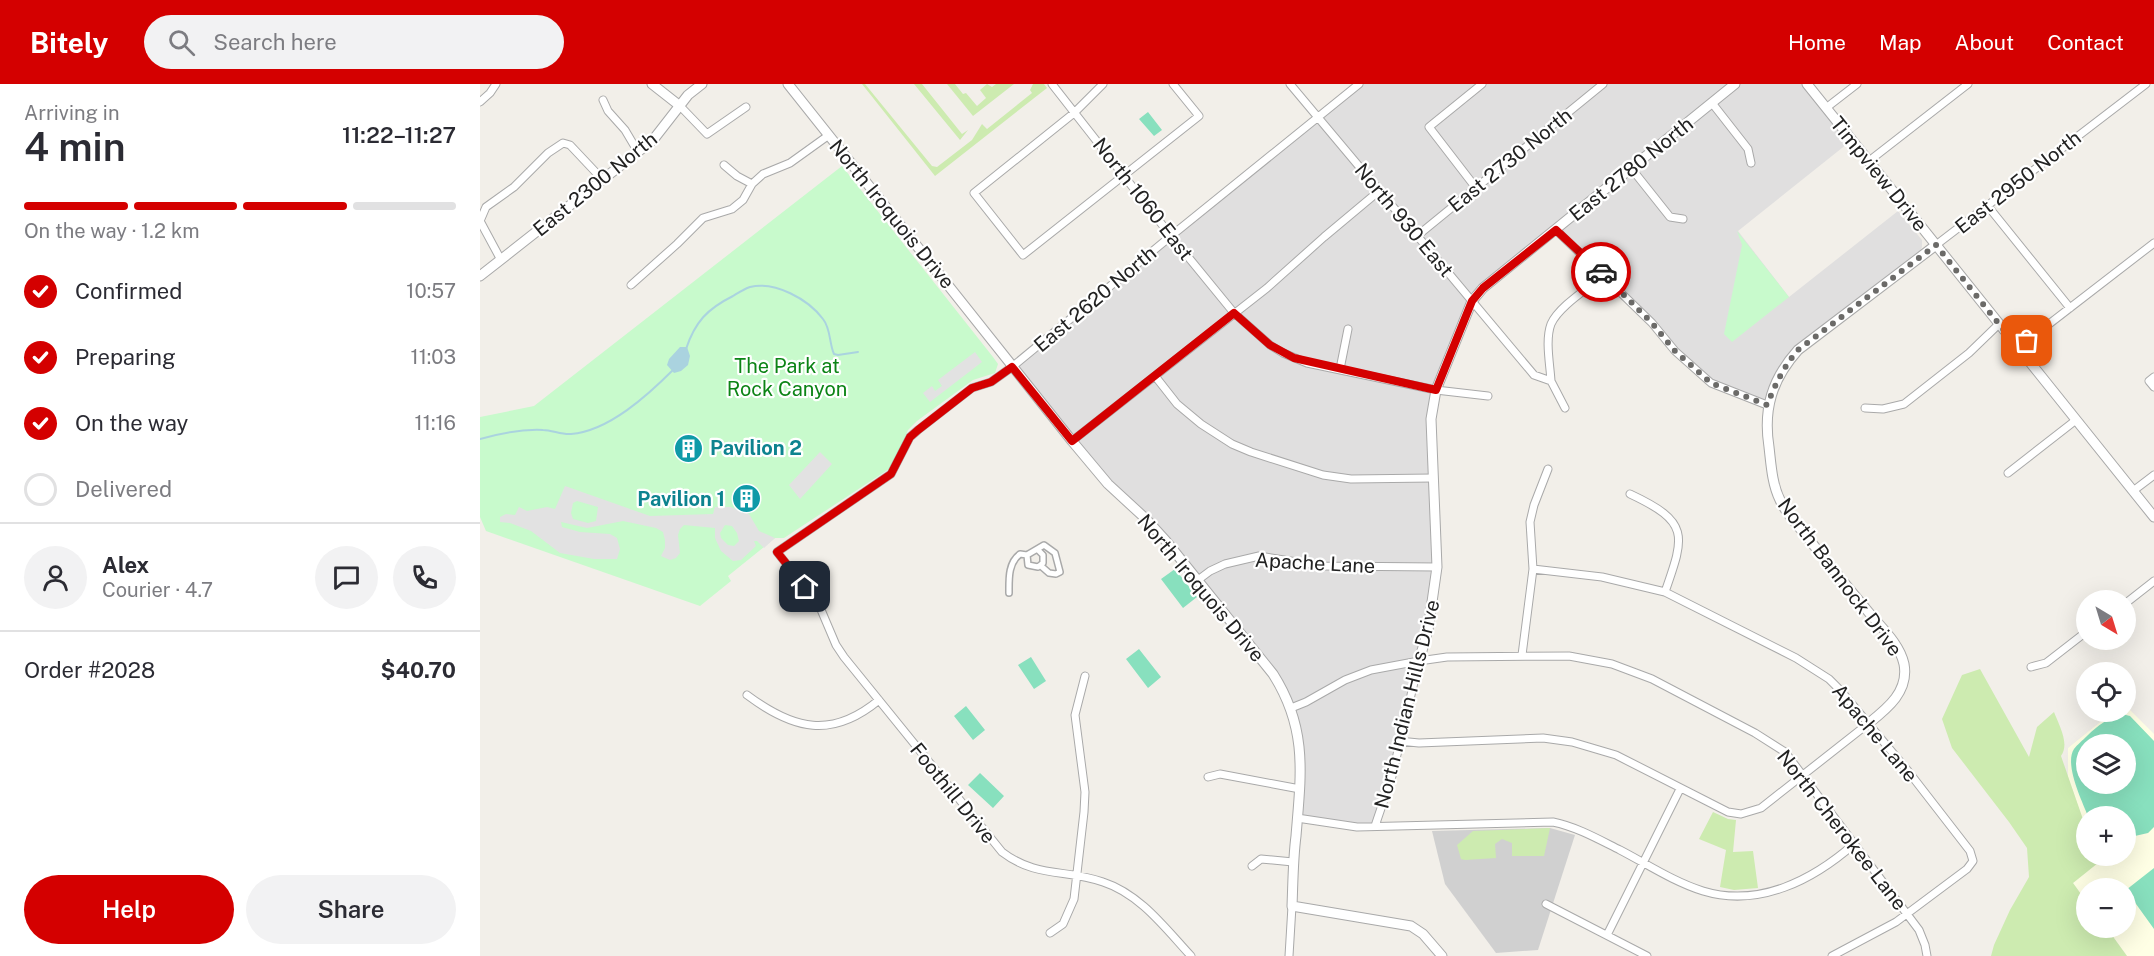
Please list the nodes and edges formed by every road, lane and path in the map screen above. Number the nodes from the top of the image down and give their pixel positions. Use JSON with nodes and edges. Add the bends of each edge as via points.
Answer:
{"nodes":[{"id":1,"x":496,"y":84,"type":"edge"},
{"id":2,"x":652,"y":84,"type":"edge"},
{"id":3,"x":702,"y":84,"type":"edge"},
{"id":4,"x":788,"y":84,"type":"edge"},
{"id":5,"x":1052,"y":84,"type":"edge"},
{"id":6,"x":1104,"y":84,"type":"edge"},
{"id":7,"x":1173,"y":84,"type":"edge"},
{"id":8,"x":1290,"y":84,"type":"edge"},
{"id":9,"x":1359,"y":84,"type":"edge"},
{"id":10,"x":1482,"y":84,"type":"edge"},
{"id":11,"x":1603,"y":84,"type":"edge"},
{"id":12,"x":1735,"y":84,"type":"edge"},
{"id":13,"x":1807,"y":84,"type":"edge"},
{"id":14,"x":1857,"y":84,"type":"edge"},
{"id":15,"x":1968,"y":84,"type":"edge"},
{"id":16,"x":2145,"y":84,"type":"edge"},
{"id":17,"x":603,"y":100,"type":"dead end"},
{"id":18,"x":480,"y":102,"type":"edge"},
{"id":19,"x":1712,"y":103,"type":"junction"},
{"id":20,"x":680,"y":106,"type":"junction"},
{"id":21,"x":746,"y":107,"type":"dead end"},
{"id":22,"x":1826,"y":108,"type":"junction"},
{"id":23,"x":1074,"y":113,"type":"junction"},
{"id":24,"x":1318,"y":118,"type":"junction"},
{"id":25,"x":829,"y":135,"type":"junction"},
{"id":26,"x":638,"y":152,"type":"junction"},
{"id":27,"x":1869,"y":161,"type":"junction"},
{"id":28,"x":1751,"y":164,"type":"dead end"},
{"id":29,"x":724,"y":165,"type":"dead end"},
{"id":30,"x":1631,"y":168,"type":"junction"},
{"id":31,"x":1124,"y":176,"type":"junction"},
{"id":32,"x":603,"y":180,"type":"junction"},
{"id":33,"x":752,"y":184,"type":"junction"},
{"id":34,"x":1476,"y":188,"type":"junction"},
{"id":35,"x":1379,"y":191,"type":"junction"},
{"id":36,"x":1987,"y":205,"type":"junction"},
{"id":37,"x":1683,"y":219,"type":"dead end"},
{"id":38,"x":1556,"y":230,"type":"junction"},
{"id":39,"x":1171,"y":236,"type":"junction"},
{"id":40,"x":1417,"y":236,"type":"junction"},
{"id":41,"x":2154,"y":243,"type":"edge"},
{"id":42,"x":1936,"y":245,"type":"junction"},
{"id":43,"x":501,"y":260,"type":"junction"},
{"id":44,"x":1604,"y":275,"type":"junction"},
{"id":45,"x":480,"y":276,"type":"edge"},
{"id":46,"x":631,"y":285,"type":"dead end"},
{"id":47,"x":1472,"y":301,"type":"junction"},
{"id":48,"x":2070,"y":308,"type":"junction"},
{"id":49,"x":1234,"y":313,"type":"junction"},
{"id":50,"x":1999,"y":324,"type":"junction"},
{"id":51,"x":1348,"y":329,"type":"dead end"},
{"id":52,"x":2018,"y":348,"type":"junction"},
{"id":53,"x":1012,"y":367,"type":"junction"},
{"id":54,"x":1340,"y":369,"type":"junction"},
{"id":55,"x":1155,"y":376,"type":"junction"},
{"id":56,"x":1551,"y":381,"type":"junction"},
{"id":57,"x":1436,"y":390,"type":"junction"},
{"id":58,"x":1488,"y":396,"type":"dead end"},
{"id":59,"x":1767,"y":405,"type":"junction"},
{"id":60,"x":1565,"y":408,"type":"dead end"},
{"id":61,"x":1865,"y":408,"type":"dead end"},
{"id":62,"x":2076,"y":420,"type":"junction"},
{"id":63,"x":1072,"y":441,"type":"junction"},
{"id":64,"x":1548,"y":470,"type":"dead end"},
{"id":65,"x":2008,"y":473,"type":"dead end"},
{"id":66,"x":2154,"y":475,"type":"edge"},
{"id":67,"x":1433,"y":478,"type":"junction"},
{"id":68,"x":2133,"y":491,"type":"junction"},
{"id":69,"x":1630,"y":494,"type":"dead end"},
{"id":70,"x":2154,"y":517,"type":"edge"},
{"id":71,"x":1038,"y":550,"type":"junction"},
{"id":72,"x":777,"y":552,"type":"joint"},
{"id":73,"x":1027,"y":555,"type":"junction"},
{"id":74,"x":1041,"y":566,"type":"junction"},
{"id":75,"x":1437,"y":567,"type":"junction"},
{"id":76,"x":1533,"y":569,"type":"junction"},
{"id":77,"x":1198,"y":580,"type":"junction"},
{"id":78,"x":2154,"y":581,"type":"edge"},
{"id":79,"x":1665,"y":592,"type":"junction"},
{"id":80,"x":1009,"y":593,"type":"dead end"},
{"id":81,"x":2136,"y":595,"type":"edge"},
{"id":82,"x":2076,"y":640,"type":"edge"},
{"id":83,"x":1522,"y":655,"type":"junction"},
{"id":84,"x":1419,"y":661,"type":"junction"},
{"id":85,"x":2031,"y":667,"type":"dead end"},
{"id":86,"x":1085,"y":676,"type":"dead end"},
{"id":87,"x":747,"y":695,"type":"dead end"},
{"id":88,"x":879,"y":700,"type":"junction"},
{"id":89,"x":1291,"y":708,"type":"junction"},
{"id":90,"x":1869,"y":723,"type":"junction"},
{"id":91,"x":1400,"y":741,"type":"junction"},
{"id":92,"x":1801,"y":775,"type":"junction"},
{"id":93,"x":1208,"y":777,"type":"dead end"},
{"id":94,"x":1300,"y":789,"type":"junction"},
{"id":95,"x":1680,"y":789,"type":"junction"},
{"id":96,"x":1297,"y":818,"type":"junction"},
{"id":97,"x":1375,"y":826,"type":"junction"},
{"id":98,"x":1854,"y":844,"type":"junction"},
{"id":99,"x":1293,"y":862,"type":"junction"},
{"id":100,"x":1645,"y":863,"type":"junction"},
{"id":101,"x":1252,"y":866,"type":"dead end"},
{"id":102,"x":1077,"y":875,"type":"junction"},
{"id":103,"x":1546,"y":904,"type":"dead end"},
{"id":104,"x":1292,"y":906,"type":"junction"},
{"id":105,"x":1907,"y":913,"type":"junction"},
{"id":106,"x":1050,"y":933,"type":"dead end"},
{"id":107,"x":1607,"y":935,"type":"junction"},
{"id":108,"x":1191,"y":956,"type":"edge"},
{"id":109,"x":1289,"y":956,"type":"edge"},
{"id":110,"x":1442,"y":956,"type":"edge"},
{"id":111,"x":1647,"y":956,"type":"edge"},
{"id":112,"x":1832,"y":956,"type":"edge"},
{"id":113,"x":1927,"y":956,"type":"edge"}],
"edges":[{"from":1,"to":18,"type":"street"},
{"from":2,"to":20,"type":"street"},
{"from":3,"to":20,"type":"street","name":"East 2300 North"},
{"from":4,"to":25,"type":"street","name":"North Iroquois Drive"},
{"from":5,"to":23,"type":"street","name":"North 1060 East"},
{"from":6,"to":23,"type":"street"},
{"from":7,"to":31,"type":"street","via":[[1199,116]]},
{"from":8,"to":24,"type":"street","name":"North 930 East"},
{"from":9,"to":24,"type":"street","name":"East 2620 North"},
{"from":10,"to":34,"type":"street","via":[[1429,128]]},
{"from":11,"to":34,"type":"street","name":"East 2730 North"},
{"from":12,"to":19,"type":"street","name":"East 2780 North"},
{"from":13,"to":22,"type":"street","name":"Timpview Drive"},
{"from":14,"to":22,"type":"street"},
{"from":15,"to":27,"type":"street"},
{"from":16,"to":36,"type":"street","name":"East 2950 North"},
{"from":17,"to":26,"type":"street"},
{"from":19,"to":28,"type":"street","via":[[1749,149]]},
{"from":19,"to":30,"type":"street","name":"East 2780 North"},
{"from":20,"to":21,"type":"street","via":[[707,134]]},
{"from":20,"to":26,"type":"street","name":"East 2300 North","via":[[664,128]]},
{"from":22,"to":27,"type":"street","name":"Timpview Drive"},
{"from":23,"to":31,"type":"street","name":"North 1060 East"},
{"from":23,"to":31,"type":"street","via":[[974,193],[1023,255]]},
{"from":24,"to":35,"type":"street","name":"North 930 East"},
{"from":24,"to":39,"type":"street","name":"East 2620 North"},
{"from":25,"to":33,"type":"street","via":[[802,156],[763,174]]},
{"from":25,"to":53,"type":"street","name":"North Iroquois Drive"},
{"from":26,"to":32,"type":"street","name":"East 2300 North"},
{"from":27,"to":42,"type":"street","name":"Timpview Drive"},
{"from":29,"to":33,"type":"street"},
{"from":30,"to":37,"type":"street","via":[[1670,217]]},
{"from":30,"to":38,"type":"street","name":"East 2780 North"},
{"from":31,"to":39,"type":"street","name":"North 1060 East"},
{"from":32,"to":43,"type":"street","name":"East 2300 North"},
{"from":32,"to":43,"type":"street","via":[[570,145],[563,143],[552,150],[483,212],[480,221]]},
{"from":33,"to":46,"type":"street","via":[[743,200],[732,209],[703,218]]},
{"from":34,"to":40,"type":"street","name":"East 2730 North"},
{"from":35,"to":40,"type":"street","name":"North 930 East"},
{"from":35,"to":49,"type":"street"},
{"from":36,"to":42,"type":"street","name":"East 2950 North"},
{"from":36,"to":48,"type":"street"},
{"from":38,"to":44,"type":"street"},
{"from":38,"to":47,"type":"street","name":"East 2780 North"},
{"from":39,"to":49,"type":"street","name":"North 1060 East"},
{"from":39,"to":53,"type":"street","name":"East 2620 North"},
{"from":40,"to":47,"type":"street","name":"North 930 East"},
{"from":41,"to":48,"type":"street"},
{"from":42,"to":50,"type":"street","name":"Timpview Drive"},
{"from":42,"to":59,"type":"street","name":"East 2950 North","via":[[1798,350]]},
{"from":43,"to":45,"type":"street","name":"East 2300 North"},
{"from":44,"to":56,"type":"street","via":[[1561,310],[1552,323]]},
{"from":44,"to":59,"type":"street","via":[[1675,351],[1711,383]]},
{"from":47,"to":56,"type":"street","name":"North 930 East","via":[[1534,375]]},
{"from":47,"to":57,"type":"street","name":"North Indian Hills Drive"},
{"from":48,"to":52,"type":"street"},
{"from":49,"to":54,"type":"street","name":"North 1060 East","via":[[1283,353],[1307,363]]},
{"from":49,"to":55,"type":"street"},
{"from":50,"to":52,"type":"street","name":"Timpview Drive"},
{"from":50,"to":61,"type":"street","via":[[1904,404]]},
{"from":51,"to":54,"type":"street"},
{"from":52,"to":62,"type":"street","name":"Timpview Drive"},
{"from":53,"to":63,"type":"street","name":"North Iroquois Drive"},
{"from":53,"to":72,"type":"street","name":"East 2620 North","via":[[991,382],[972,388],[910,437],[891,474],[881,482]]},
{"from":54,"to":57,"type":"street","name":"North 1060 East"},
{"from":55,"to":63,"type":"street"},
{"from":55,"to":67,"type":"street","via":[[1177,404],[1201,424],[1232,444],[1261,456],[1323,475],[1351,479]]},
{"from":56,"to":60,"type":"street"},
{"from":57,"to":58,"type":"street","name":"North 1060 East"},
{"from":57,"to":67,"type":"street","name":"North Indian Hills Drive","via":[[1430,428]]},
{"from":59,"to":90,"type":"street","name":"North Bannock Drive","via":[[1765,426],[1780,501],[1897,647],[1904,663],[1899,693]]},
{"from":62,"to":65,"type":"street"},
{"from":62,"to":68,"type":"street","name":"Timpview Drive"},
{"from":63,"to":77,"type":"street","name":"North Iroquois Drive"},
{"from":64,"to":76,"type":"street","via":[[1530,522]]},
{"from":66,"to":68,"type":"street"},
{"from":67,"to":75,"type":"street","name":"North Indian Hills Drive"},
{"from":68,"to":70,"type":"street","name":"Timpview Drive"},
{"from":69,"to":79,"type":"street","via":[[1669,517],[1679,535],[1678,553]]},
{"from":71,"to":73,"type":"street"},
{"from":71,"to":74,"type":"street","via":[[1044,560]]},
{"from":71,"to":74,"type":"street","via":[[1044,544],[1052,550],[1060,572],[1052,574]]},
{"from":72,"to":88,"type":"street","name":"Foothill Drive","via":[[819,604],[836,645]]},
{"from":73,"to":74,"type":"street","via":[[1028,565]]},
{"from":73,"to":80,"type":"street","via":[[1020,554],[1012,563]]},
{"from":75,"to":77,"type":"street","name":"Apache Lane","via":[[1323,566],[1259,556],[1225,564]]},
{"from":75,"to":84,"type":"street","name":"North Indian Hills Drive","via":[[1428,630]]},
{"from":76,"to":79,"type":"street","name":"Apache Lane","via":[[1602,577]]},
{"from":76,"to":83,"type":"street"},
{"from":77,"to":89,"type":"street","name":"North Iroquois Drive","via":[[1273,674]]},
{"from":78,"to":81,"type":"street"},
{"from":79,"to":90,"type":"street","name":"Apache Lane","via":[[1814,669],[1841,691]]},
{"from":82,"to":85,"type":"street","via":[[2046,663]]},
{"from":83,"to":84,"type":"street","name":"North Cherokee Lane"},
{"from":83,"to":92,"type":"street","name":"North Cherokee Lane","via":[[1590,659],[1652,678],[1785,752]]},
{"from":84,"to":89,"type":"street","name":"North Cherokee Lane","via":[[1371,670]]},
{"from":84,"to":91,"type":"street","name":"North Indian Hills Drive"},
{"from":86,"to":102,"type":"street","via":[[1075,715],[1085,792]]},
{"from":87,"to":88,"type":"street","via":[[798,723],[814,726],[853,719]]},
{"from":88,"to":102,"type":"street","name":"Foothill Drive","via":[[1002,852],[1032,869]]},
{"from":89,"to":94,"type":"street","name":"North Iroquois Drive","via":[[1301,759]]},
{"from":90,"to":92,"type":"street","name":"North Bannock Drive"},
{"from":90,"to":105,"type":"street","name":"Apache Lane","via":[[1970,851],[1973,861]]},
{"from":91,"to":95,"type":"street","name":"North Bannock Drive","via":[[1543,738],[1572,742],[1616,756]]},
{"from":91,"to":97,"type":"street","name":"North Indian Hills Drive"},
{"from":92,"to":95,"type":"street","name":"North Bannock Drive","via":[[1761,808],[1742,814],[1728,812]]},
{"from":92,"to":98,"type":"street","name":"North Cherokee Lane"},
{"from":93,"to":94,"type":"street","via":[[1220,774]]},
{"from":94,"to":96,"type":"street","name":"North Iroquois Drive"},
{"from":95,"to":100,"type":"street"},
{"from":96,"to":97,"type":"street"},
{"from":96,"to":99,"type":"street","name":"North Iroquois Drive"},
{"from":97,"to":100,"type":"street","via":[[1553,822],[1577,829]]},
{"from":98,"to":100,"type":"street","via":[[1799,881],[1756,895],[1703,891]]},
{"from":98,"to":105,"type":"street","name":"North Cherokee Lane"},
{"from":99,"to":101,"type":"street","via":[[1261,859]]},
{"from":99,"to":104,"type":"street","name":"North Iroquois Drive"},
{"from":100,"to":107,"type":"street"},
{"from":102,"to":106,"type":"street","via":[[1074,899],[1063,924]]},
{"from":102,"to":108,"type":"street","name":"Foothill Drive","via":[[1103,882],[1137,901]]},
{"from":103,"to":107,"type":"street"},
{"from":104,"to":109,"type":"street","name":"North Iroquois Drive"},
{"from":104,"to":110,"type":"street","via":[[1411,926]]},
{"from":105,"to":112,"type":"street"},
{"from":105,"to":113,"type":"street","name":"North Cherokee Lane","via":[[1923,938]]},
{"from":107,"to":111,"type":"street"}]}
